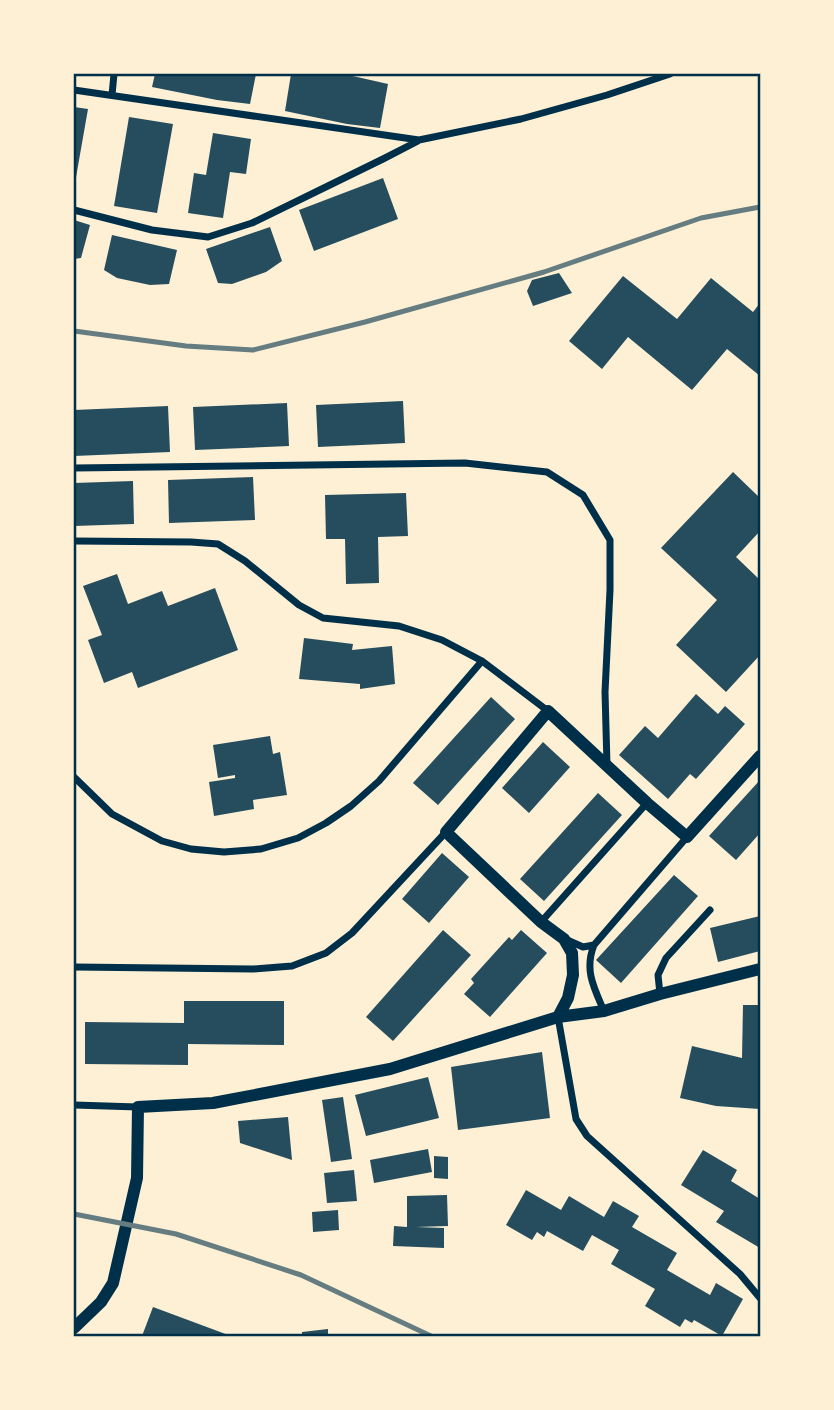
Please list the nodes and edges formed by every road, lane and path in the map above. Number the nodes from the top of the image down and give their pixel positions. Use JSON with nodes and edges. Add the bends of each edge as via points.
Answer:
{"nodes":[{"id":1,"x":114,"y":74,"type":"edge"},
{"id":2,"x":670,"y":74,"type":"edge"},
{"id":3,"x":74,"y":90,"type":"edge"},
{"id":4,"x":112,"y":95,"type":"junction"},
{"id":5,"x":419,"y":140,"type":"junction"},
{"id":6,"x":74,"y":210,"type":"edge"},
{"id":7,"x":74,"y":468,"type":"edge"},
{"id":8,"x":74,"y":541,"type":"edge"},
{"id":9,"x":482,"y":661,"type":"junction"},
{"id":10,"x":548,"y":711,"type":"junction"},
{"id":11,"x":761,"y":756,"type":"edge"},
{"id":12,"x":607,"y":765,"type":"junction"},
{"id":13,"x":74,"y":778,"type":"edge"},
{"id":14,"x":647,"y":803,"type":"junction"},
{"id":15,"x":446,"y":832,"type":"junction"},
{"id":16,"x":687,"y":837,"type":"junction"},
{"id":17,"x":709,"y":910,"type":"dead end"},
{"id":18,"x":541,"y":922,"type":"junction"},
{"id":19,"x":565,"y":939,"type":"junction"},
{"id":20,"x":594,"y":945,"type":"junction"},
{"id":21,"x":74,"y":967,"type":"edge"},
{"id":22,"x":761,"y":969,"type":"edge"},
{"id":23,"x":660,"y":994,"type":"junction"},
{"id":24,"x":604,"y":1011,"type":"junction"},
{"id":25,"x":558,"y":1017,"type":"junction"},
{"id":26,"x":74,"y":1105,"type":"edge"},
{"id":27,"x":138,"y":1107,"type":"junction"},
{"id":28,"x":761,"y":1298,"type":"edge"},
{"id":29,"x":74,"y":1328,"type":"edge"}],
"edges":[{"from":1,"to":4,"type":"street"},
{"from":2,"to":5,"type":"street","via":[[522,119]]},
{"from":3,"to":4,"type":"street"},
{"from":4,"to":5,"type":"street"},
{"from":5,"to":6,"type":"street","via":[[252,223],[208,237],[152,230]]},
{"from":7,"to":12,"type":"street","via":[[466,463],[547,472],[583,495],[610,540]]},
{"from":8,"to":9,"type":"street","via":[[218,544],[299,606],[323,618],[399,626],[442,640]]},
{"from":9,"to":10,"type":"street"},
{"from":9,"to":13,"type":"street","via":[[379,781],[351,806],[298,838],[261,849],[224,852],[162,841],[112,814]]},
{"from":10,"to":12,"type":"street"},
{"from":10,"to":15,"type":"street"},
{"from":11,"to":16,"type":"street"},
{"from":12,"to":14,"type":"street"},
{"from":14,"to":16,"type":"street"},
{"from":14,"to":18,"type":"street"},
{"from":15,"to":18,"type":"street"},
{"from":15,"to":21,"type":"street","via":[[352,933],[326,953],[292,966]]},
{"from":16,"to":20,"type":"street"},
{"from":17,"to":23,"type":"street","via":[[666,958],[658,975]]},
{"from":18,"to":19,"type":"street"},
{"from":19,"to":20,"type":"street","via":[[583,947]]},
{"from":19,"to":25,"type":"street","via":[[572,953],[573,975]]},
{"from":20,"to":24,"type":"street","via":[[589,958],[592,983]]},
{"from":22,"to":23,"type":"street"},
{"from":23,"to":24,"type":"street"},
{"from":24,"to":25,"type":"street"},
{"from":25,"to":27,"type":"street","via":[[390,1069],[214,1103]]},
{"from":25,"to":28,"type":"street","via":[[576,1119],[587,1136]]},
{"from":26,"to":27,"type":"street"},
{"from":27,"to":29,"type":"street","via":[[137,1178],[113,1283],[102,1302]]}]}
